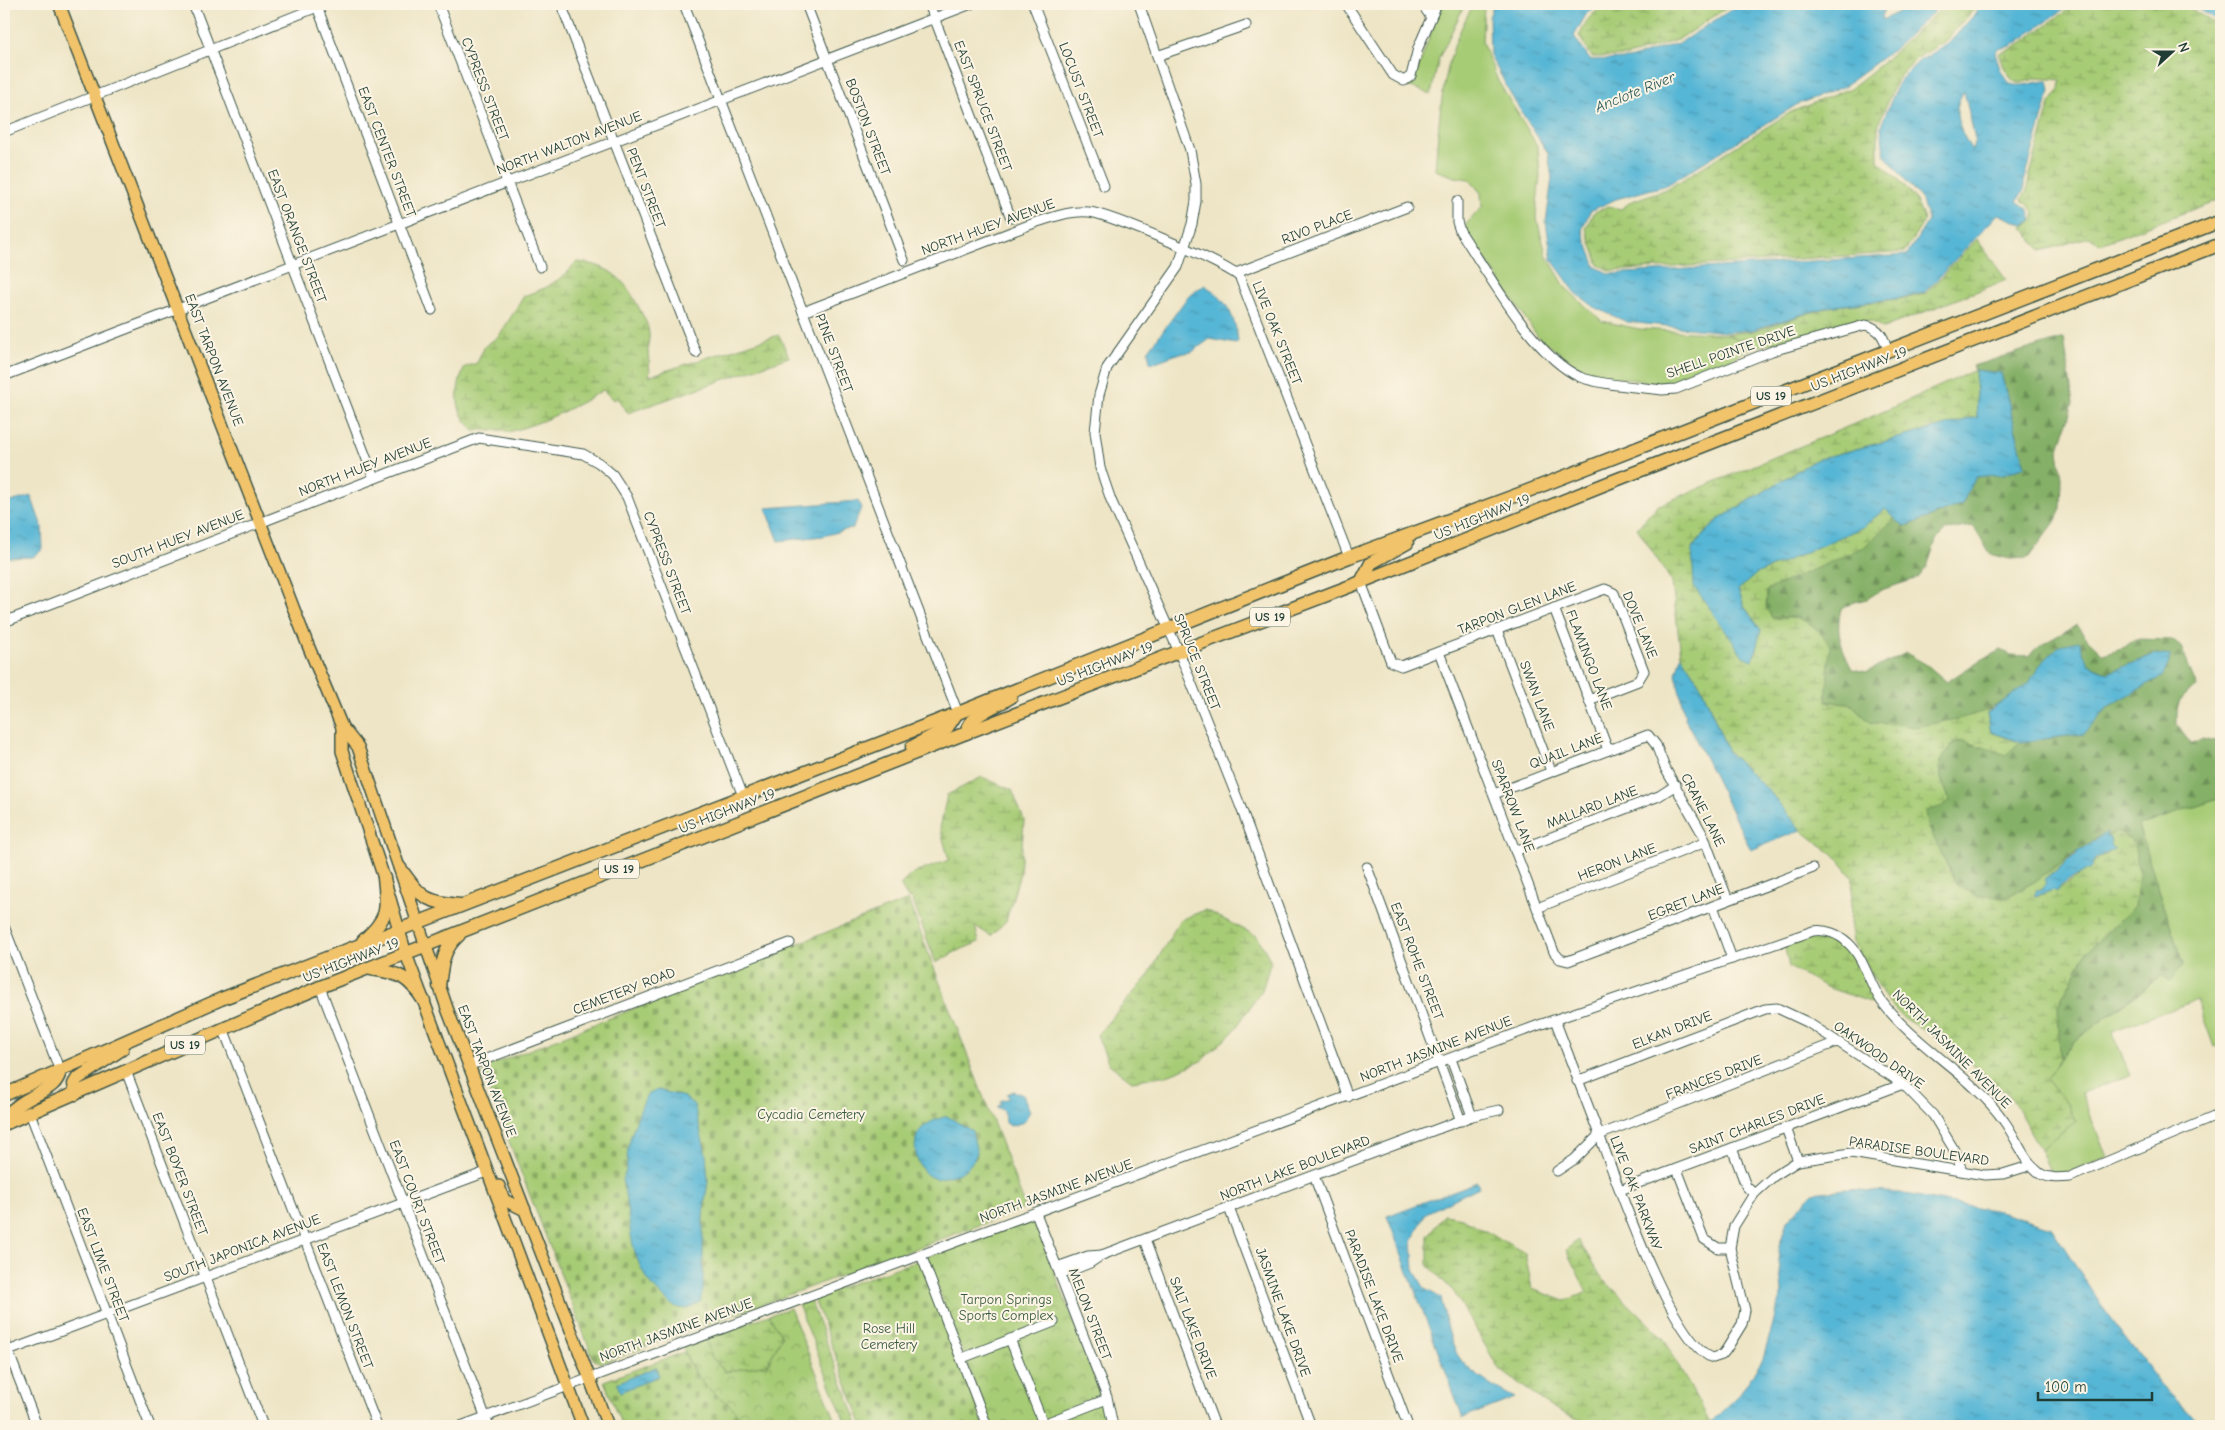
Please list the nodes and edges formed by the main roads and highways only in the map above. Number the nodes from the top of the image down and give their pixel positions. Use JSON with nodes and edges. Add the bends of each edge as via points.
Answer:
{"nodes":[{"id":1,"x":59,"y":4,"type":"edge"},
{"id":2,"x":2221,"y":221,"type":"edge"},
{"id":3,"x":2221,"y":244,"type":"edge"},
{"id":4,"x":2052,"y":287,"type":"junction"},
{"id":5,"x":2030,"y":318,"type":"junction"},
{"id":6,"x":1442,"y":523,"type":"junction"},
{"id":7,"x":1361,"y":582,"type":"junction"},
{"id":8,"x":1025,"y":686,"type":"junction"},
{"id":9,"x":958,"y":713,"type":"junction"},
{"id":10,"x":342,"y":726,"type":"junction"},
{"id":11,"x":966,"y":733,"type":"junction"},
{"id":12,"x":871,"y":770,"type":"junction"},
{"id":13,"x":400,"y":868,"type":"junction"},
{"id":14,"x":384,"y":878,"type":"junction"},
{"id":15,"x":462,"y":905,"type":"junction"},
{"id":16,"x":419,"y":922,"type":"junction"},
{"id":17,"x":400,"y":930,"type":"junction"},
{"id":18,"x":463,"y":931,"type":"junction"},
{"id":19,"x":357,"y":946,"type":"junction"},
{"id":20,"x":426,"y":946,"type":"junction"},
{"id":21,"x":406,"y":954,"type":"junction"},
{"id":22,"x":368,"y":968,"type":"junction"},
{"id":23,"x":439,"y":986,"type":"junction"},
{"id":24,"x":424,"y":1001,"type":"junction"},
{"id":25,"x":142,"y":1034,"type":"junction"},
{"id":26,"x":60,"y":1071,"type":"junction"},
{"id":27,"x":76,"y":1094,"type":"junction"},
{"id":28,"x":4,"y":1095,"type":"edge"},
{"id":29,"x":4,"y":1117,"type":"edge"},
{"id":30,"x":4,"y":1124,"type":"edge"},
{"id":31,"x":478,"y":1151,"type":"junction"},
{"id":32,"x":525,"y":1210,"type":"junction"},
{"id":33,"x":583,"y":1426,"type":"edge"},
{"id":34,"x":608,"y":1426,"type":"edge"}],
"edges":[{"from":1,"to":10,"type":"main road","name":"EAST TARPON AVENUE"},
{"from":2,"to":4,"type":"highway","name":"US HIGHWAY 19","number":"US 19"},
{"from":3,"to":5,"type":"highway","name":"US HIGHWAY 19","number":"US 19"},
{"from":4,"to":5,"type":"highway","via":[[2046,301]]},
{"from":4,"to":6,"type":"highway","name":"US HIGHWAY 19","number":"US 19"},
{"from":5,"to":7,"type":"highway","name":"US HIGHWAY 19","number":"US 19"},
{"from":6,"to":7,"type":"highway","via":[[1371,563]]},
{"from":6,"to":8,"type":"highway","name":"US HIGHWAY 19","number":"US 19"},
{"from":7,"to":11,"type":"highway","name":"US HIGHWAY 19","number":"US 19"},
{"from":8,"to":9,"type":"highway","name":"US HIGHWAY 19","number":"US 19"},
{"from":8,"to":11,"type":"highway","via":[[976,717]]},
{"from":9,"to":12,"type":"highway","via":[[941,732]]},
{"from":9,"to":15,"type":"highway","name":"US HIGHWAY 19","number":"US 19"},
{"from":10,"to":13,"type":"main road","name":"EAST TARPON AVENUE","via":[[358,747]]},
{"from":10,"to":14,"type":"main road","name":"EAST TARPON AVENUE","via":[[342,751]]},
{"from":11,"to":12,"type":"highway","name":"US HIGHWAY 19","number":"US 19"},
{"from":12,"to":18,"type":"highway","name":"US HIGHWAY 19","number":"US 19"},
{"from":13,"to":15,"type":"highway","via":[[417,893],[426,899]]},
{"from":13,"to":16,"type":"main road","name":"EAST TARPON AVENUE"},
{"from":14,"to":17,"type":"main road","name":"EAST TARPON AVENUE"},
{"from":14,"to":19,"type":"highway","via":[[386,911],[378,926]]},
{"from":15,"to":16,"type":"highway","name":"US HIGHWAY 19","number":"US 19"},
{"from":16,"to":17,"type":"highway","name":"US HIGHWAY 19","number":"US 19"},
{"from":16,"to":20,"type":"main road","name":"EAST TARPON AVENUE"},
{"from":17,"to":19,"type":"highway","name":"US HIGHWAY 19","number":"US 19"},
{"from":17,"to":21,"type":"main road","name":"EAST TARPON AVENUE"},
{"from":18,"to":20,"type":"highway","name":"US HIGHWAY 19","number":"US 19"},
{"from":18,"to":23,"type":"highway","via":[[443,956]]},
{"from":19,"to":25,"type":"highway","name":"US HIGHWAY 19","number":"US 19"},
{"from":20,"to":21,"type":"highway","name":"US HIGHWAY 19","number":"US 19"},
{"from":20,"to":23,"type":"main road","name":"EAST TARPON AVENUE"},
{"from":21,"to":22,"type":"highway","name":"US HIGHWAY 19","number":"US 19"},
{"from":21,"to":24,"type":"main road","name":"EAST TARPON AVENUE"},
{"from":22,"to":24,"type":"highway","via":[[403,976],[415,986]]},
{"from":22,"to":27,"type":"highway","name":"US HIGHWAY 19","number":"US 19","via":[[222,1028]]},
{"from":23,"to":32,"type":"main road","name":"EAST TARPON AVENUE"},
{"from":24,"to":31,"type":"main road","name":"EAST TARPON AVENUE"},
{"from":25,"to":26,"type":"highway","name":"US HIGHWAY 19","number":"US 19"},
{"from":25,"to":27,"type":"highway","via":[[99,1066],[82,1074],[74,1084]]},
{"from":26,"to":28,"type":"highway","name":"US HIGHWAY 19","number":"US 19"},
{"from":26,"to":29,"type":"highway","via":[[52,1086]]},
{"from":27,"to":30,"type":"highway","name":"US HIGHWAY 19","number":"US 19"},
{"from":31,"to":32,"type":"main road","via":[[489,1160],[504,1200]]},
{"from":31,"to":33,"type":"main road","name":"EAST TARPON AVENUE"},
{"from":32,"to":34,"type":"main road","name":"EAST TARPON AVENUE"}]}
